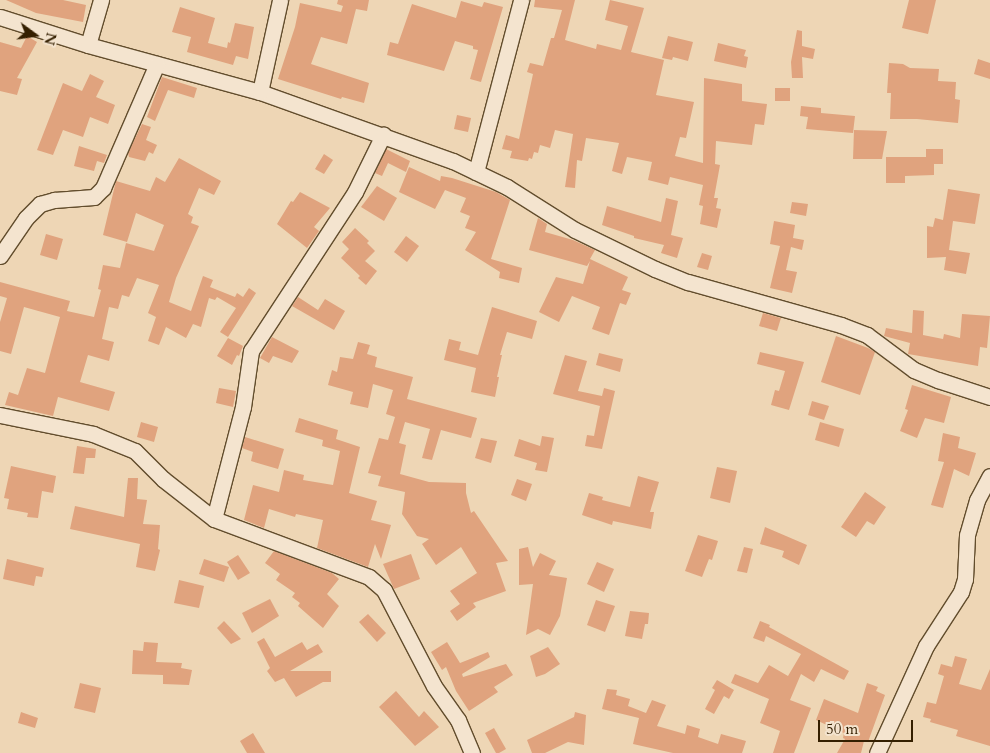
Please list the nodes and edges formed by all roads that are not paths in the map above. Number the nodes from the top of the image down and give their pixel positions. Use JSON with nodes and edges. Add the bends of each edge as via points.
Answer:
{"nodes":[{"id":1,"x":101,"y":0,"type":"edge"},
{"id":2,"x":280,"y":0,"type":"edge"},
{"id":3,"x":521,"y":0,"type":"edge"},
{"id":4,"x":0,"y":18,"type":"edge"},
{"id":5,"x":88,"y":45,"type":"junction"},
{"id":6,"x":157,"y":64,"type":"junction"},
{"id":7,"x":260,"y":92,"type":"junction"},
{"id":8,"x":383,"y":135,"type":"junction"},
{"id":9,"x":476,"y":172,"type":"junction"},
{"id":10,"x":0,"y":256,"type":"edge"},
{"id":11,"x":990,"y":397,"type":"edge"},
{"id":12,"x":0,"y":415,"type":"edge"},
{"id":13,"x":990,"y":476,"type":"edge"},
{"id":14,"x":214,"y":519,"type":"junction"},
{"id":15,"x":472,"y":753,"type":"edge"},
{"id":16,"x":877,"y":753,"type":"edge"}],
"edges":[{"from":1,"to":5,"type":"street"},
{"from":2,"to":7,"type":"street"},
{"from":3,"to":9,"type":"street"},
{"from":4,"to":5,"type":"street"},
{"from":5,"to":6,"type":"street"},
{"from":6,"to":7,"type":"street"},
{"from":6,"to":10,"type":"street","via":[[103,188],[94,197],[40,204],[26,218]]},
{"from":7,"to":8,"type":"street"},
{"from":8,"to":9,"type":"street"},
{"from":8,"to":14,"type":"street","via":[[355,192],[251,351],[242,407]]},
{"from":9,"to":11,"type":"street","via":[[507,187],[574,230],[655,270],[841,325],[867,335],[914,370]]},
{"from":12,"to":14,"type":"street","via":[[92,434],[135,451],[163,479]]},
{"from":13,"to":16,"type":"street","via":[[966,535],[961,592],[926,646]]},
{"from":14,"to":15,"type":"street","via":[[370,577],[384,590],[434,686],[458,720]]}]}
